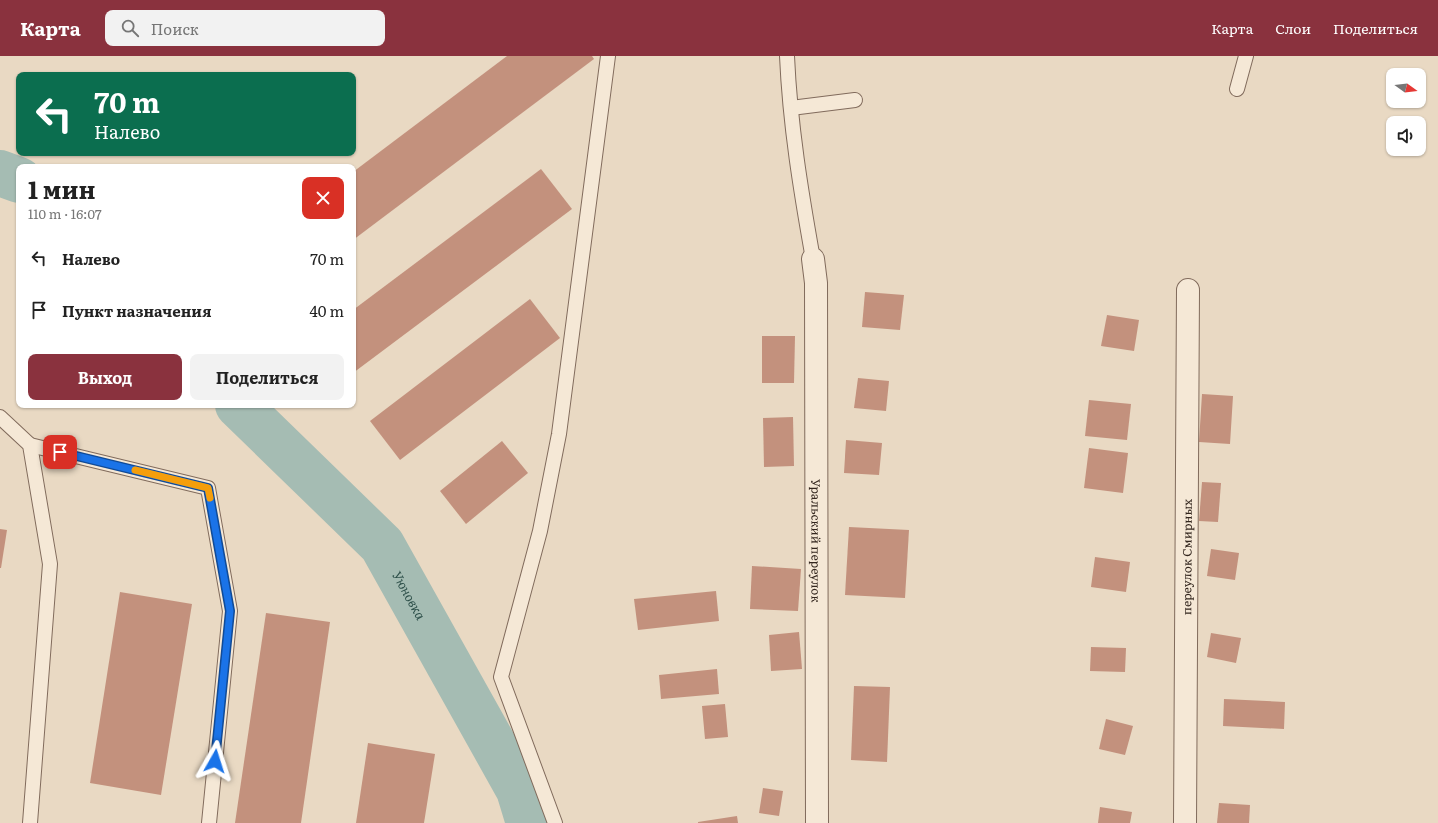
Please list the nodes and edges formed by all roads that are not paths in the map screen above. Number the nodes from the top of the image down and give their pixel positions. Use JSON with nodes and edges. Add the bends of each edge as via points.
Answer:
{"nodes":[{"id":1,"x":608,"y":56,"type":"edge"},
{"id":2,"x":788,"y":56,"type":"edge"},
{"id":3,"x":1246,"y":56,"type":"edge"},
{"id":4,"x":1237,"y":89,"type":"dead end"},
{"id":5,"x":855,"y":100,"type":"dead end"},
{"id":6,"x":791,"y":108,"type":"junction"},
{"id":7,"x":813,"y":259,"type":"joint"},
{"id":8,"x":1188,"y":290,"type":"dead end"},
{"id":9,"x":0,"y":416,"type":"edge"},
{"id":10,"x":30,"y":445,"type":"junction"},
{"id":11,"x":30,"y":823,"type":"edge"},
{"id":12,"x":209,"y":823,"type":"edge"},
{"id":13,"x":555,"y":823,"type":"edge"},
{"id":14,"x":817,"y":823,"type":"edge"},
{"id":15,"x":1185,"y":823,"type":"edge"}],
"edges":[{"from":1,"to":13,"type":"lane","via":[[559,434],[540,531],[501,677]]},
{"from":2,"to":6,"type":"lane"},
{"from":3,"to":4,"type":"lane"},
{"from":5,"to":6,"type":"lane"},
{"from":6,"to":7,"type":"lane","via":[[799,180]]},
{"from":7,"to":14,"type":"street","name":"Уральский переулок","via":[[816,283]]},
{"from":8,"to":15,"type":"street","name":"переулок Смирных"},
{"from":9,"to":10,"type":"lane"},
{"from":10,"to":11,"type":"lane","via":[[50,564]]},
{"from":10,"to":12,"type":"lane","via":[[208,488],[230,611]]}]}
